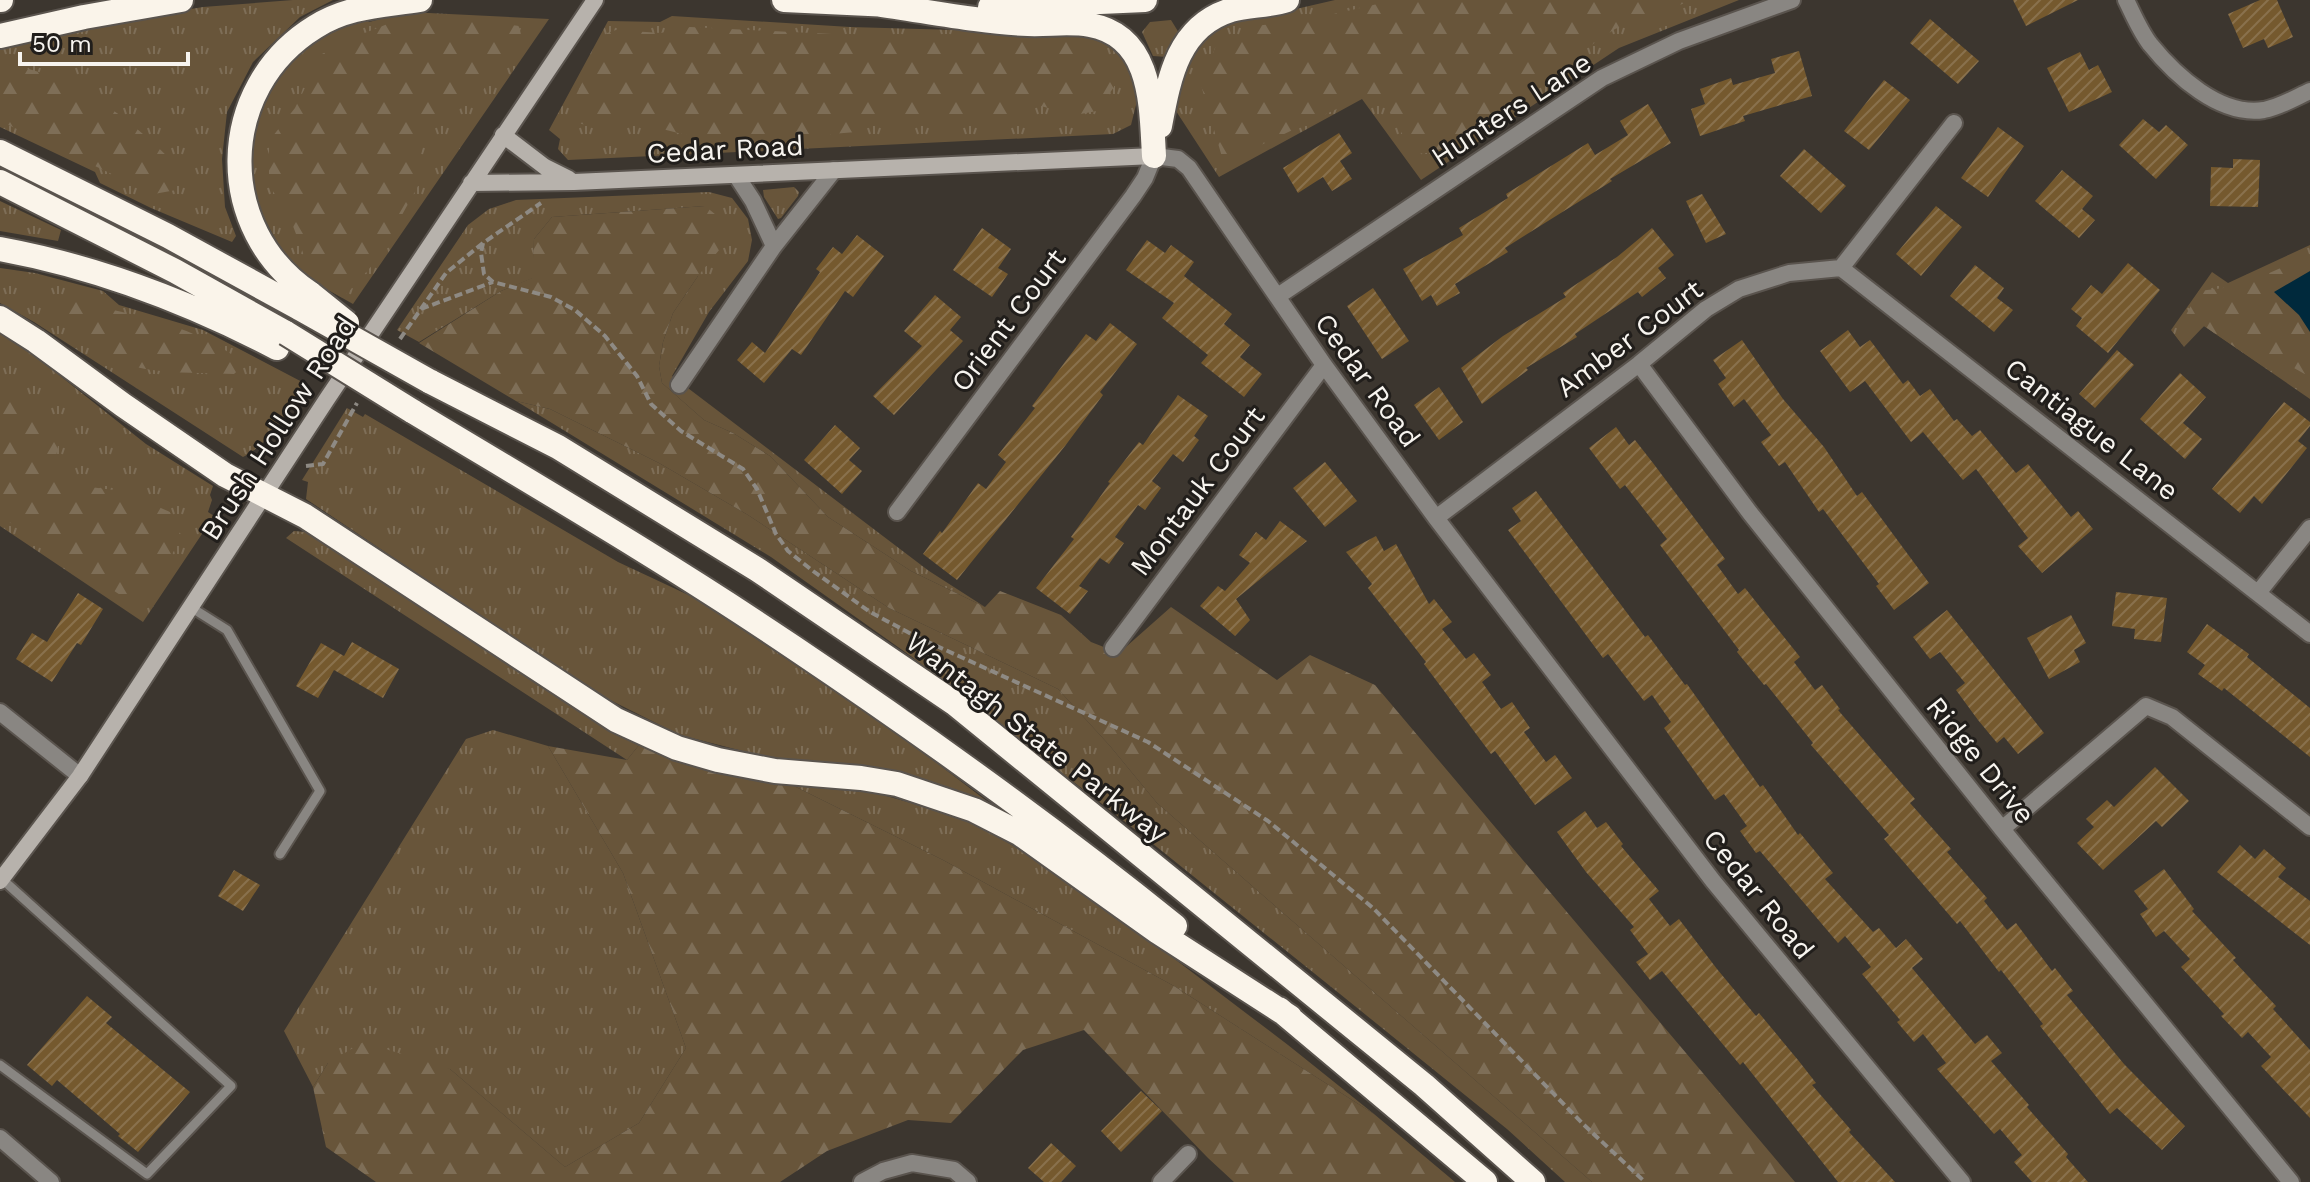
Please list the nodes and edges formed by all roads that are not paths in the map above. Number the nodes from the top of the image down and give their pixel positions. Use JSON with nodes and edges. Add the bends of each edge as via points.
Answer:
{"nodes":[{"id":1,"x":181,"y":0,"type":"edge"},
{"id":2,"x":420,"y":0,"type":"edge"},
{"id":3,"x":595,"y":0,"type":"edge"},
{"id":4,"x":784,"y":0,"type":"edge"},
{"id":5,"x":1145,"y":0,"type":"edge"},
{"id":6,"x":1287,"y":0,"type":"edge"},
{"id":7,"x":1792,"y":0,"type":"edge"},
{"id":8,"x":2126,"y":0,"type":"edge"},
{"id":9,"x":875,"y":4,"type":"junction"},
{"id":10,"x":0,"y":36,"type":"edge"},
{"id":11,"x":2310,"y":91,"type":"edge"},
{"id":12,"x":1954,"y":123,"type":"dead end"},
{"id":13,"x":503,"y":135,"type":"junction"},
{"id":14,"x":0,"y":152,"type":"edge"},
{"id":15,"x":1154,"y":156,"type":"junction"},
{"id":16,"x":834,"y":170,"type":"junction"},
{"id":17,"x":736,"y":175,"type":"junction"},
{"id":18,"x":0,"y":182,"type":"edge"},
{"id":19,"x":574,"y":182,"type":"junction"},
{"id":20,"x":471,"y":183,"type":"junction"},
{"id":21,"x":774,"y":246,"type":"junction"},
{"id":22,"x":0,"y":249,"type":"edge"},
{"id":23,"x":1841,"y":268,"type":"junction"},
{"id":24,"x":1278,"y":296,"type":"junction"},
{"id":25,"x":306,"y":302,"type":"junction"},
{"id":26,"x":0,"y":318,"type":"edge"},
{"id":27,"x":282,"y":341,"type":"junction"},
{"id":28,"x":1639,"y":364,"type":"junction"},
{"id":29,"x":1324,"y":365,"type":"junction"},
{"id":30,"x":679,"y":385,"type":"dead end"},
{"id":31,"x":262,"y":496,"type":"junction"},
{"id":32,"x":897,"y":512,"type":"dead end"},
{"id":33,"x":1436,"y":518,"type":"junction"},
{"id":34,"x":2310,"y":528,"type":"edge"},
{"id":35,"x":2258,"y":593,"type":"junction"},
{"id":36,"x":192,"y":608,"type":"junction"},
{"id":37,"x":2310,"y":634,"type":"edge"},
{"id":38,"x":1113,"y":648,"type":"dead end"},
{"id":39,"x":0,"y":712,"type":"edge"},
{"id":40,"x":80,"y":776,"type":"junction"},
{"id":41,"x":2310,"y":827,"type":"edge"},
{"id":42,"x":2002,"y":829,"type":"junction"},
{"id":43,"x":280,"y":854,"type":"dead end"},
{"id":44,"x":1,"y":880,"type":"edge"},
{"id":45,"x":1290,"y":1017,"type":"junction"},
{"id":46,"x":0,"y":1065,"type":"edge"},
{"id":47,"x":0,"y":1138,"type":"edge"},
{"id":48,"x":1188,"y":1154,"type":"dead end"},
{"id":49,"x":51,"y":1182,"type":"edge"},
{"id":50,"x":862,"y":1182,"type":"edge"},
{"id":51,"x":968,"y":1182,"type":"edge"},
{"id":52,"x":1161,"y":1182,"type":"edge"},
{"id":53,"x":1485,"y":1182,"type":"edge"},
{"id":54,"x":1533,"y":1182,"type":"edge"},
{"id":55,"x":1962,"y":1182,"type":"edge"},
{"id":56,"x":2291,"y":1182,"type":"edge"}],
"edges":[{"from":1,"to":10,"type":"highway"},
{"from":2,"to":25,"type":"highway","via":[[356,9],[312,29],[284,50],[247,110],[239,157],[247,211],[264,246]]},
{"from":3,"to":13,"type":"main road","name":"Brush Hollow Road"},
{"from":4,"to":9,"type":"highway"},
{"from":5,"to":9,"type":"highway","via":[[1027,6]]},
{"from":6,"to":15,"type":"highway","via":[[1218,15],[1191,35],[1170,76]]},
{"from":7,"to":24,"type":"street","name":"Hunters Lane","via":[[1679,41],[1602,78]]},
{"from":8,"to":11,"type":"street","via":[[2148,42],[2178,74],[2215,99],[2241,110],[2263,110]]},
{"from":9,"to":15,"type":"highway","via":[[1106,30],[1129,47],[1145,72]]},
{"from":12,"to":23,"type":"street"},
{"from":13,"to":19,"type":"main road"},
{"from":13,"to":20,"type":"main road","name":"Brush Hollow Road"},
{"from":14,"to":25,"type":"highway"},
{"from":15,"to":16,"type":"main road","name":"Cedar Road"},
{"from":15,"to":24,"type":"street","name":"Cedar Road","via":[[1185,164]]},
{"from":15,"to":32,"type":"street","name":"Orient Court","via":[[1133,196]]},
{"from":16,"to":17,"type":"main road","name":"Cedar Road"},
{"from":16,"to":21,"type":"street"},
{"from":17,"to":19,"type":"main road","name":"Cedar Road"},
{"from":17,"to":21,"type":"street"},
{"from":18,"to":27,"type":"highway","via":[[175,271]]},
{"from":19,"to":20,"type":"main road","name":"Cedar Road"},
{"from":20,"to":31,"type":"main road","name":"Brush Hollow Road"},
{"from":21,"to":30,"type":"street"},
{"from":22,"to":27,"type":"highway","via":[[87,269]]},
{"from":23,"to":28,"type":"street","name":"Amber Court","via":[[1789,273],[1739,289]]},
{"from":23,"to":35,"type":"street","name":"Cantiague Lane"},
{"from":24,"to":29,"type":"street","name":"Cedar Road"},
{"from":25,"to":54,"type":"highway","name":"Wantagh State Parkway","bridge":true,"via":[[388,346],[429,381],[571,455],[758,570],[954,703],[1424,1085]]},
{"from":26,"to":31,"type":"highway"},
{"from":27,"to":45,"type":"highway","bridge":true,"via":[[412,411],[669,567],[879,706],[1044,823]]},
{"from":28,"to":33,"type":"street","name":"Amber Court"},
{"from":28,"to":42,"type":"street","name":"Ridge Drive","via":[[1750,513]]},
{"from":29,"to":33,"type":"street","name":"Cedar Road"},
{"from":29,"to":38,"type":"street","name":"Montauk Court"},
{"from":31,"to":36,"type":"main road","name":"Brush Hollow Road"},
{"from":31,"to":45,"type":"highway","via":[[305,516],[616,720],[665,742],[775,771],[897,784],[974,810],[1019,833]]},
{"from":33,"to":55,"type":"street","name":"Cedar Road","via":[[1713,881]]},
{"from":34,"to":35,"type":"street"},
{"from":35,"to":37,"type":"street","name":"Cantiague Lane"},
{"from":36,"to":40,"type":"main road","name":"Brush Hollow Road"},
{"from":36,"to":43,"type":"lane","via":[[227,630],[320,791]]},
{"from":39,"to":40,"type":"street"},
{"from":40,"to":44,"type":"main road","name":"Brush Hollow Road"},
{"from":41,"to":42,"type":"street","via":[[2172,717],[2146,706]]},
{"from":42,"to":56,"type":"street","name":"Ridge Drive"},
{"from":44,"to":46,"type":"lane","via":[[231,1086],[147,1174]]},
{"from":45,"to":53,"type":"highway"},
{"from":47,"to":49,"type":"street"},
{"from":48,"to":52,"type":"street"},
{"from":50,"to":51,"type":"street","via":[[912,1163],[954,1170]]}]}
